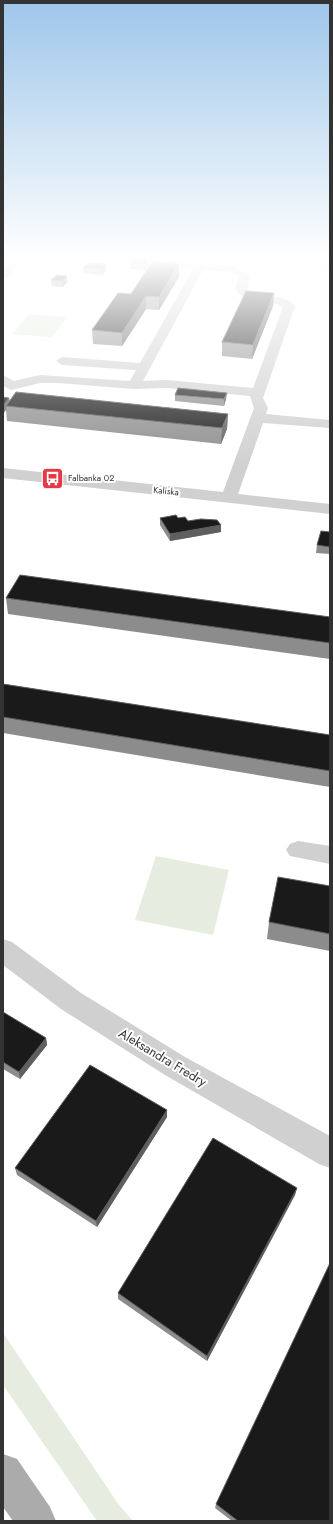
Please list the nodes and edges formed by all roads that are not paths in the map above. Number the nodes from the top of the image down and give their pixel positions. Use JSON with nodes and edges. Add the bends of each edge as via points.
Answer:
{"nodes":[{"id":1,"x":166,"y":327,"type":"edge"},
{"id":2,"x":281,"y":327,"type":"edge"},
{"id":3,"x":62,"y":361,"type":"dead end"},
{"id":4,"x":144,"y":367,"type":"junction"},
{"id":5,"x":3,"y":379,"type":"edge"},
{"id":6,"x":134,"y":385,"type":"junction"},
{"id":7,"x":258,"y":393,"type":"junction"},
{"id":8,"x":258,"y":418,"type":"junction"},
{"id":9,"x":330,"y":424,"type":"edge"},
{"id":10,"x":3,"y":473,"type":"edge"},
{"id":11,"x":229,"y":498,"type":"junction"},
{"id":12,"x":330,"y":509,"type":"edge"},
{"id":13,"x":298,"y":850,"type":"dead end"},
{"id":14,"x":330,"y":855,"type":"edge"},
{"id":15,"x":3,"y":950,"type":"edge"},
{"id":16,"x":330,"y":1153,"type":"edge"},
{"id":17,"x":3,"y":1473,"type":"edge"},
{"id":18,"x":36,"y":1521,"type":"edge"}],
"edges":[{"from":1,"to":4,"type":"street"},
{"from":2,"to":7,"type":"street"},
{"from":3,"to":4,"type":"street"},
{"from":4,"to":6,"type":"street"},
{"from":5,"to":6,"type":"street","via":[[12,386],[55,379]]},
{"from":6,"to":7,"type":"street","via":[[167,384]]},
{"from":7,"to":8,"type":"street","via":[[256,398],[261,408]]},
{"from":8,"to":9,"type":"street"},
{"from":8,"to":11,"type":"street"},
{"from":10,"to":11,"type":"street","name":"Kaliska"},
{"from":11,"to":12,"type":"street","name":"Kaliska"},
{"from":13,"to":14,"type":"street"},
{"from":15,"to":16,"type":"street","name":"Aleksandra Fredry","via":[[70,1001],[175,1066]]},
{"from":17,"to":18,"type":"main road"}]}
